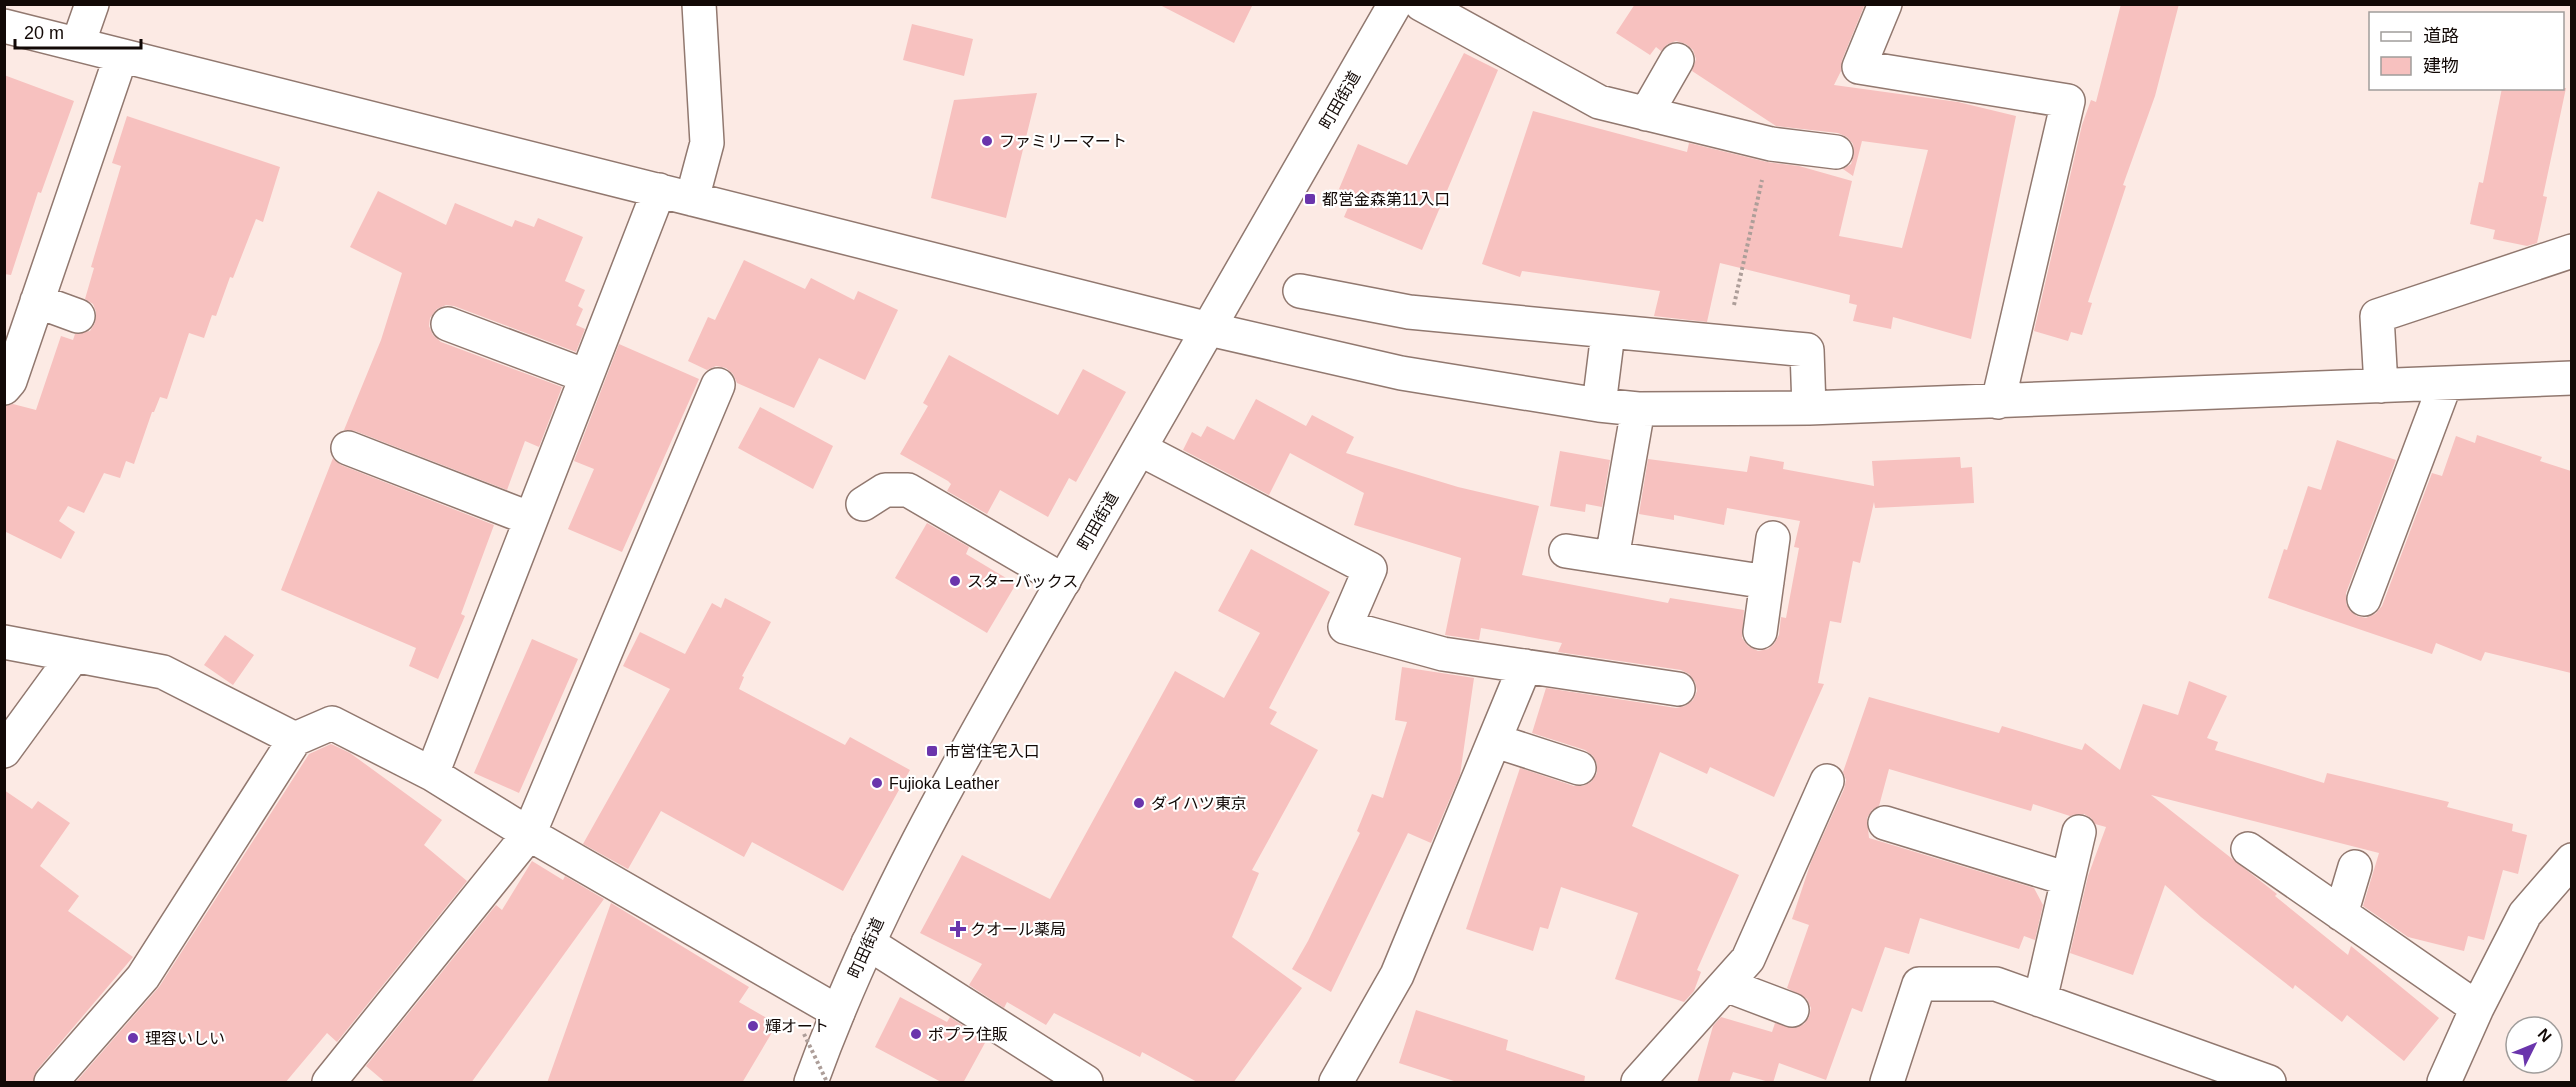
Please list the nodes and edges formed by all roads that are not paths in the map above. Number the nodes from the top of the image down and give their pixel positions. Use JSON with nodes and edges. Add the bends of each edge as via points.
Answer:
{"nodes":[{"id":1,"x":93,"y":4,"type":"edge"},
{"id":2,"x":699,"y":4,"type":"edge"},
{"id":3,"x":1395,"y":4,"type":"edge"},
{"id":4,"x":1421,"y":4,"type":"edge"},
{"id":5,"x":1885,"y":4,"type":"edge"},
{"id":6,"x":4,"y":26,"type":"edge"},
{"id":7,"x":78,"y":44,"type":"junction"},
{"id":8,"x":121,"y":56,"type":"junction"},
{"id":9,"x":1677,"y":60,"type":"dead end"},
{"id":10,"x":1646,"y":114,"type":"junction"},
{"id":11,"x":1836,"y":152,"type":"dead end"},
{"id":12,"x":659,"y":190,"type":"junction"},
{"id":13,"x":692,"y":199,"type":"junction"},
{"id":14,"x":2571,"y":251,"type":"edge"},
{"id":15,"x":1300,"y":291,"type":"dead end"},
{"id":16,"x":37,"y":301,"type":"junction"},
{"id":17,"x":78,"y":316,"type":"dead end"},
{"id":18,"x":448,"y":324,"type":"dead end"},
{"id":19,"x":1209,"y":329,"type":"junction"},
{"id":20,"x":1608,"y":333,"type":"junction"},
{"id":21,"x":586,"y":376,"type":"junction"},
{"id":22,"x":2571,"y":378,"type":"edge"},
{"id":23,"x":2445,"y":384,"type":"junction"},
{"id":24,"x":718,"y":385,"type":"dead end"},
{"id":25,"x":2381,"y":386,"type":"junction"},
{"id":26,"x":4,"y":388,"type":"edge"},
{"id":27,"x":1998,"y":402,"type":"junction"},
{"id":28,"x":1599,"y":405,"type":"junction"},
{"id":29,"x":1809,"y":408,"type":"junction"},
{"id":30,"x":1638,"y":409,"type":"junction"},
{"id":31,"x":348,"y":448,"type":"dead end"},
{"id":32,"x":1140,"y":449,"type":"junction"},
{"id":33,"x":863,"y":504,"type":"dead end"},
{"id":34,"x":531,"y":519,"type":"junction"},
{"id":35,"x":1773,"y":538,"type":"dead end"},
{"id":36,"x":1566,"y":551,"type":"dead end"},
{"id":37,"x":1612,"y":558,"type":"junction"},
{"id":38,"x":1064,"y":581,"type":"junction"},
{"id":39,"x":1767,"y":582,"type":"junction"},
{"id":40,"x":2364,"y":599,"type":"dead end"},
{"id":41,"x":1760,"y":632,"type":"dead end"},
{"id":42,"x":4,"y":642,"type":"edge"},
{"id":43,"x":74,"y":655,"type":"junction"},
{"id":44,"x":1526,"y":666,"type":"junction"},
{"id":45,"x":1678,"y":689,"type":"dead end"},
{"id":46,"x":295,"y":739,"type":"junction"},
{"id":47,"x":1496,"y":741,"type":"junction"},
{"id":48,"x":4,"y":751,"type":"edge"},
{"id":49,"x":1579,"y":768,"type":"dead end"},
{"id":50,"x":432,"y":774,"type":"junction"},
{"id":51,"x":1827,"y":781,"type":"dead end"},
{"id":52,"x":1886,"y":823,"type":"dead end"},
{"id":53,"x":2079,"y":832,"type":"dead end"},
{"id":54,"x":529,"y":834,"type":"junction"},
{"id":55,"x":2248,"y":849,"type":"dead end"},
{"id":56,"x":2571,"y":860,"type":"edge"},
{"id":57,"x":2355,"y":867,"type":"dead end"},
{"id":58,"x":2068,"y":879,"type":"junction"},
{"id":59,"x":2341,"y":914,"type":"junction"},
{"id":60,"x":868,"y":943,"type":"junction"},
{"id":61,"x":1726,"y":985,"type":"junction"},
{"id":62,"x":2040,"y":1000,"type":"junction"},
{"id":63,"x":2477,"y":1008,"type":"junction"},
{"id":64,"x":1792,"y":1010,"type":"dead end"},
{"id":65,"x":837,"y":1012,"type":"junction"},
{"id":66,"x":51,"y":1083,"type":"edge"},
{"id":67,"x":329,"y":1083,"type":"edge"},
{"id":68,"x":811,"y":1083,"type":"edge"},
{"id":69,"x":1086,"y":1083,"type":"edge"},
{"id":70,"x":1336,"y":1083,"type":"edge"},
{"id":71,"x":1638,"y":1083,"type":"edge"},
{"id":72,"x":1887,"y":1083,"type":"edge"},
{"id":73,"x":2269,"y":1083,"type":"edge"},
{"id":74,"x":2444,"y":1083,"type":"edge"}],
"edges":[{"from":1,"to":7,"type":"street"},
{"from":2,"to":13,"type":"street","via":[[707,143]]},
{"from":3,"to":19,"type":"street","name":"町田街道"},
{"from":4,"to":10,"type":"street","via":[[1599,102]]},
{"from":5,"to":27,"type":"street","via":[[1858,67],[2068,101]]},
{"from":6,"to":7,"type":"street"},
{"from":7,"to":8,"type":"street"},
{"from":8,"to":12,"type":"street"},
{"from":8,"to":16,"type":"street"},
{"from":9,"to":10,"type":"street"},
{"from":10,"to":11,"type":"street","via":[[1771,144]]},
{"from":12,"to":13,"type":"street"},
{"from":12,"to":21,"type":"street"},
{"from":13,"to":19,"type":"street"},
{"from":14,"to":25,"type":"street","via":[[2377,316]]},
{"from":15,"to":20,"type":"street","via":[[1409,312]]},
{"from":16,"to":17,"type":"street"},
{"from":16,"to":26,"type":"street","via":[[10,381]]},
{"from":18,"to":21,"type":"street"},
{"from":19,"to":28,"type":"street","via":[[1401,373]]},
{"from":19,"to":32,"type":"street","name":"町田街道"},
{"from":20,"to":28,"type":"street"},
{"from":20,"to":29,"type":"street","via":[[1807,350]]},
{"from":21,"to":34,"type":"street"},
{"from":22,"to":23,"type":"street"},
{"from":23,"to":25,"type":"street"},
{"from":23,"to":40,"type":"street"},
{"from":24,"to":54,"type":"street"},
{"from":25,"to":27,"type":"street"},
{"from":27,"to":29,"type":"street"},
{"from":28,"to":30,"type":"street"},
{"from":29,"to":30,"type":"street"},
{"from":30,"to":37,"type":"street"},
{"from":31,"to":34,"type":"street"},
{"from":32,"to":38,"type":"street","name":"町田街道"},
{"from":32,"to":44,"type":"street","via":[[1370,569],[1345,627],[1443,654]]},
{"from":33,"to":38,"type":"street","via":[[885,490],[908,490]]},
{"from":34,"to":50,"type":"street"},
{"from":35,"to":39,"type":"street"},
{"from":36,"to":37,"type":"street"},
{"from":37,"to":39,"type":"street"},
{"from":38,"to":60,"type":"street","name":"町田街道","via":[[975,735]]},
{"from":39,"to":41,"type":"street"},
{"from":42,"to":43,"type":"street"},
{"from":43,"to":46,"type":"street","via":[[163,672]]},
{"from":43,"to":48,"type":"street"},
{"from":44,"to":45,"type":"street"},
{"from":44,"to":47,"type":"street"},
{"from":46,"to":50,"type":"street","via":[[332,723]]},
{"from":46,"to":66,"type":"street","via":[[143,977]]},
{"from":47,"to":49,"type":"street"},
{"from":47,"to":70,"type":"street","via":[[1397,975]]},
{"from":50,"to":54,"type":"street"},
{"from":51,"to":61,"type":"street","via":[[1748,959]]},
{"from":52,"to":58,"type":"street"},
{"from":53,"to":58,"type":"street"},
{"from":54,"to":65,"type":"street"},
{"from":54,"to":67,"type":"street"},
{"from":55,"to":59,"type":"street"},
{"from":56,"to":63,"type":"street","via":[[2525,914]]},
{"from":57,"to":59,"type":"street"},
{"from":58,"to":62,"type":"street"},
{"from":59,"to":63,"type":"street"},
{"from":60,"to":65,"type":"street","name":"町田街道"},
{"from":60,"to":69,"type":"street"},
{"from":61,"to":64,"type":"street"},
{"from":61,"to":71,"type":"street"},
{"from":62,"to":72,"type":"street","via":[[1996,984],[1919,984]]},
{"from":62,"to":73,"type":"street"},
{"from":63,"to":74,"type":"street"},
{"from":65,"to":68,"type":"street","name":"町田街道"}]}
